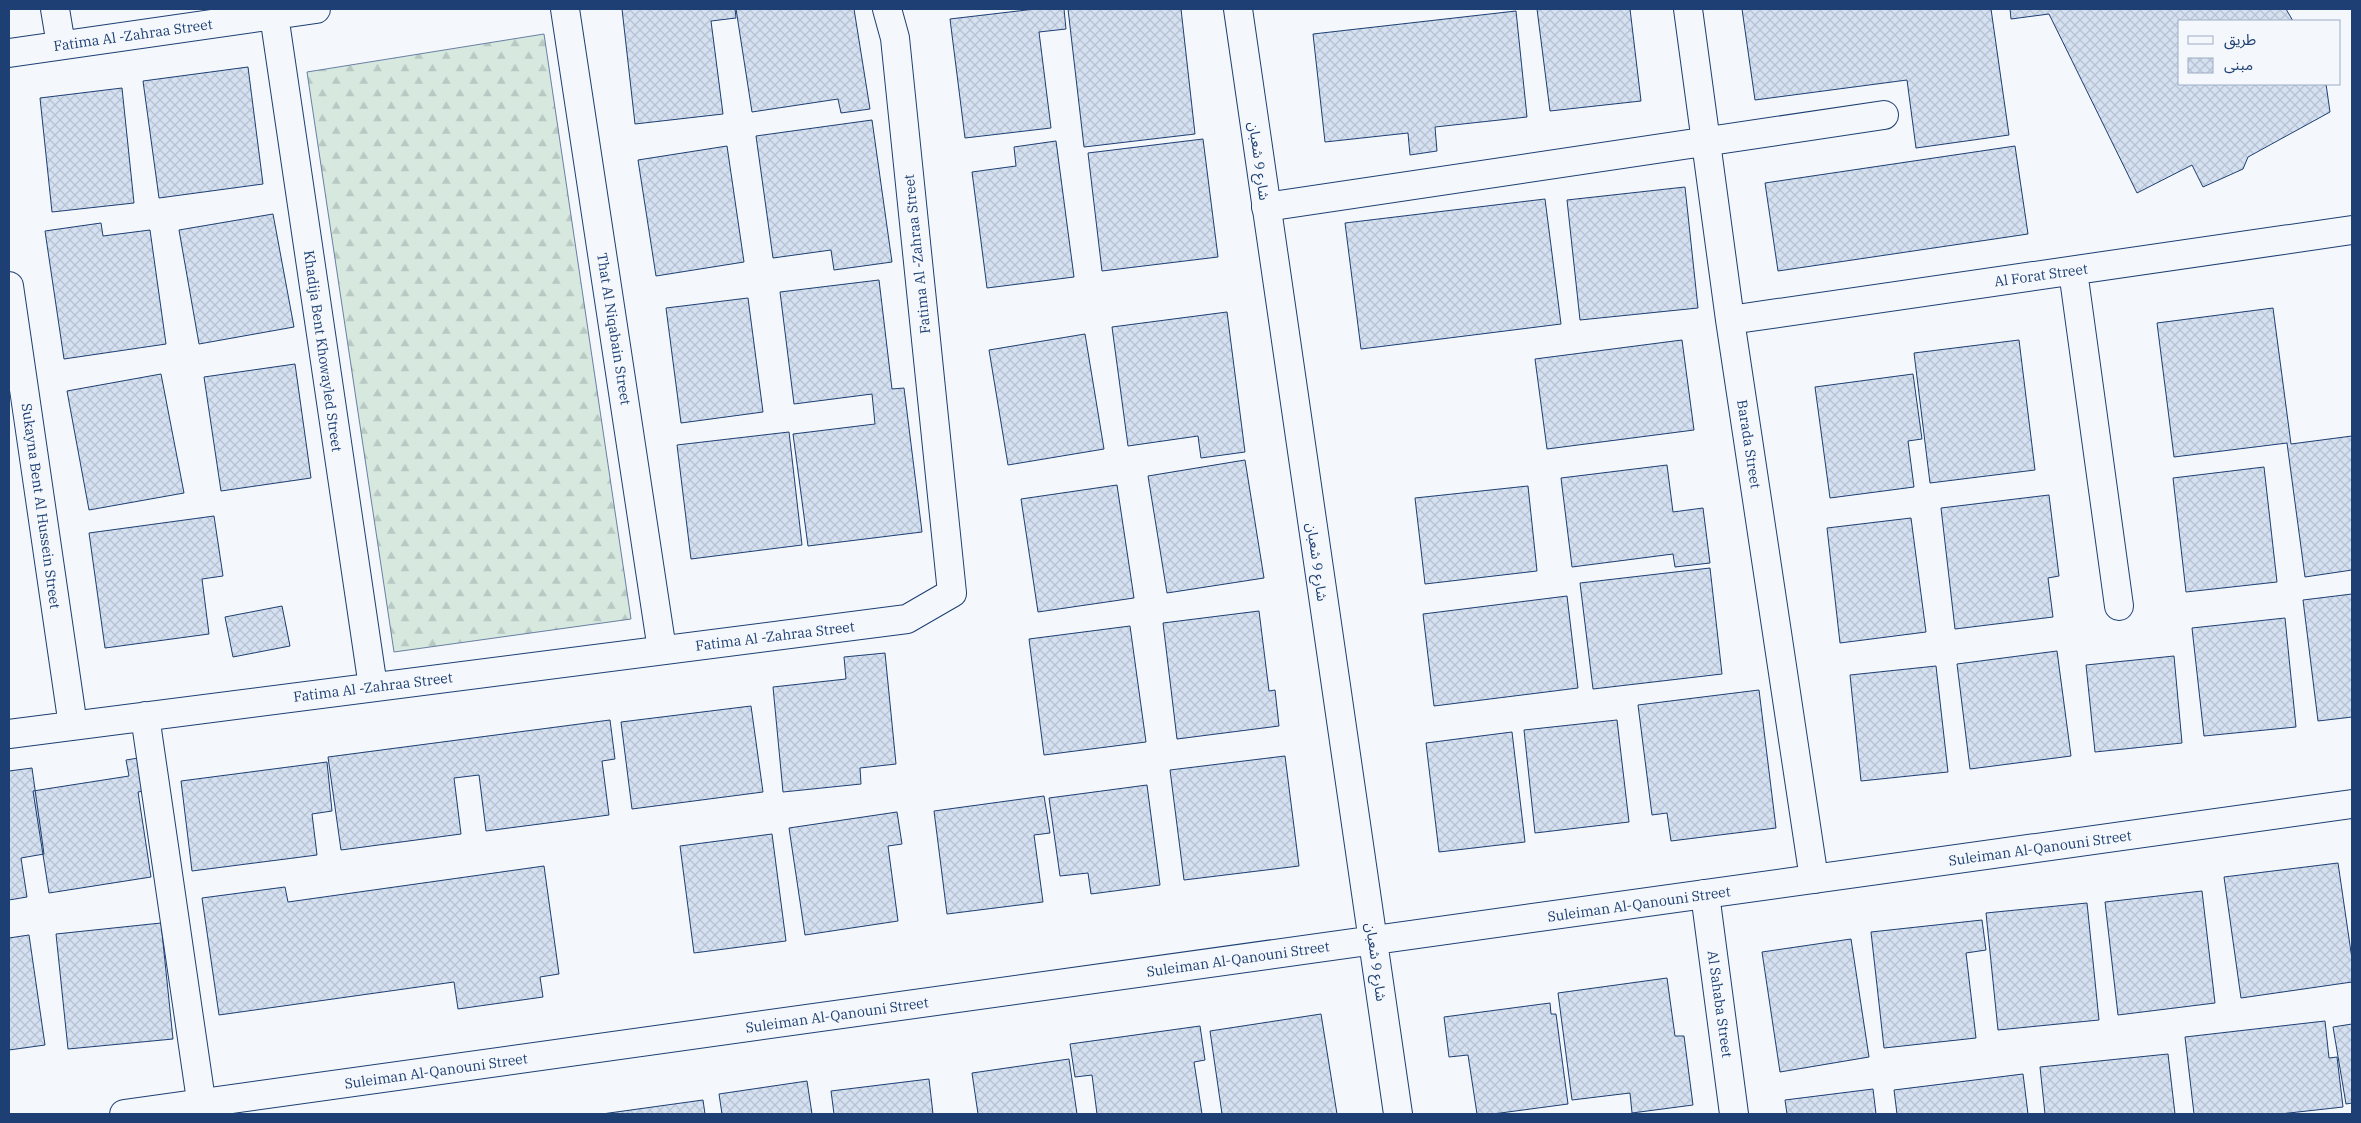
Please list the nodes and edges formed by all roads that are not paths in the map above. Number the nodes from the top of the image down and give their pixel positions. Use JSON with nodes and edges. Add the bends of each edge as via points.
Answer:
{"nodes":[{"id":1,"x":55,"y":9,"type":"edge"},
{"id":2,"x":316,"y":9,"type":"edge"},
{"id":3,"x":565,"y":9,"type":"edge"},
{"id":4,"x":887,"y":9,"type":"edge"},
{"id":5,"x":1238,"y":9,"type":"edge"},
{"id":6,"x":1688,"y":9,"type":"edge"},
{"id":7,"x":274,"y":15,"type":"junction"},
{"id":8,"x":60,"y":45,"type":"junction"},
{"id":9,"x":9,"y":53,"type":"edge"},
{"id":10,"x":1884,"y":115,"type":"dead end"},
{"id":11,"x":1706,"y":142,"type":"junction"},
{"id":12,"x":1266,"y":207,"type":"junction"},
{"id":13,"x":2352,"y":230,"type":"edge"},
{"id":14,"x":2073,"y":270,"type":"junction"},
{"id":15,"x":9,"y":286,"type":"edge"},
{"id":16,"x":1730,"y":320,"type":"junction"},
{"id":17,"x":2118,"y":606,"type":"dead end"},
{"id":18,"x":662,"y":650,"type":"junction"},
{"id":19,"x":373,"y":687,"type":"junction"},
{"id":20,"x":145,"y":716,"type":"junction"},
{"id":21,"x":73,"y":726,"type":"junction"},
{"id":22,"x":9,"y":734,"type":"edge"},
{"id":23,"x":2352,"y":804,"type":"edge"},
{"id":24,"x":1814,"y":879,"type":"junction"},
{"id":25,"x":1705,"y":894,"type":"junction"},
{"id":26,"x":1373,"y":940,"type":"junction"},
{"id":27,"x":202,"y":1109,"type":"edge"},
{"id":28,"x":124,"y":1114,"type":"edge"},
{"id":29,"x":1398,"y":1114,"type":"edge"},
{"id":30,"x":1734,"y":1114,"type":"edge"}],
"edges":[{"from":1,"to":8,"type":"street"},
{"from":2,"to":7,"type":"street","name":"Fatima Al -Zahraa Street"},
{"from":3,"to":18,"type":"street","name":"That Al Niqabain Street"},
{"from":4,"to":18,"type":"street","name":"Fatima Al -Zahraa Street","via":[[895,38],[952,593],[907,618]]},
{"from":5,"to":12,"type":"street","name":"شارع 9 شعبان"},
{"from":6,"to":11,"type":"street","name":"Barada Street"},
{"from":7,"to":8,"type":"street","name":"Fatima Al -Zahraa Street"},
{"from":7,"to":19,"type":"street","name":"Khadija Bent Khowayled Street"},
{"from":8,"to":9,"type":"street","name":"Fatima Al -Zahraa Street"},
{"from":10,"to":11,"type":"street"},
{"from":11,"to":12,"type":"street"},
{"from":11,"to":16,"type":"street","name":"Barada Street"},
{"from":12,"to":26,"type":"street","name":"شارع 9 شعبان"},
{"from":13,"to":14,"type":"street","name":"Al Forat Street"},
{"from":14,"to":16,"type":"street","name":"Al Forat Street"},
{"from":14,"to":17,"type":"street"},
{"from":15,"to":21,"type":"street","name":"Sukayna Bent Al Hussein Street"},
{"from":16,"to":24,"type":"street","name":"Barada Street"},
{"from":18,"to":19,"type":"street","name":"Fatima Al -Zahraa Street"},
{"from":19,"to":20,"type":"street","name":"Fatima Al -Zahraa Street"},
{"from":20,"to":21,"type":"street","name":"Fatima Al -Zahraa Street"},
{"from":20,"to":27,"type":"street"},
{"from":21,"to":22,"type":"street","name":"Fatima Al -Zahraa Street"},
{"from":23,"to":24,"type":"street","name":"Suleiman Al-Qanouni Street"},
{"from":24,"to":25,"type":"street","name":"Suleiman Al-Qanouni Street"},
{"from":25,"to":26,"type":"street","name":"Suleiman Al-Qanouni Street"},
{"from":25,"to":30,"type":"street","name":"Al Sahaba Street"},
{"from":26,"to":27,"type":"street","name":"Suleiman Al-Qanouni Street"},
{"from":26,"to":29,"type":"street","name":"شارع 9 شعبان"},
{"from":27,"to":28,"type":"street","name":"Suleiman Al-Qanouni Street"}]}
